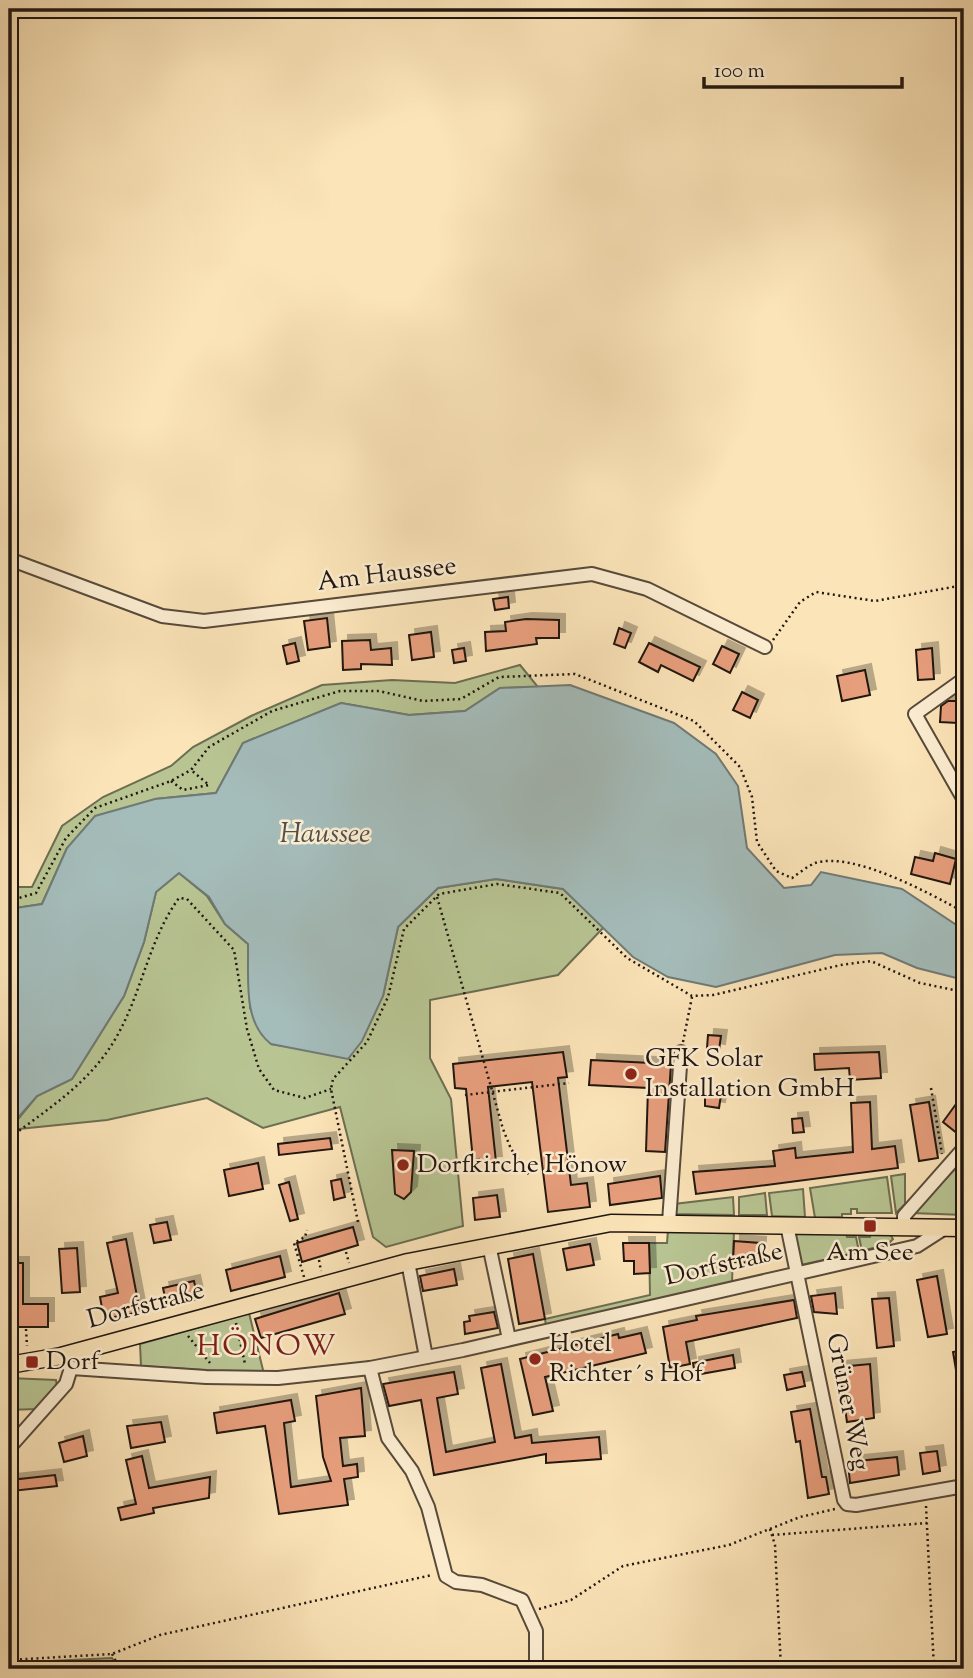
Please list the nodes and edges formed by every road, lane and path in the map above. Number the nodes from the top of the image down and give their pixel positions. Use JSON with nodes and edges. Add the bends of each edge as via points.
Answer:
{"nodes":[{"id":1,"x":9,"y":559,"type":"edge"},
{"id":2,"x":964,"y":585,"type":"edge"},
{"id":3,"x":765,"y":647,"type":"joint"},
{"id":4,"x":964,"y":679,"type":"edge"},
{"id":5,"x":191,"y":770,"type":"junction"},
{"id":6,"x":171,"y":781,"type":"junction"},
{"id":7,"x":964,"y":800,"type":"edge"},
{"id":8,"x":437,"y":895,"type":"junction"},
{"id":9,"x":9,"y":901,"type":"edge"},
{"id":10,"x":964,"y":911,"type":"edge"},
{"id":11,"x":964,"y":992,"type":"edge"},
{"id":12,"x":692,"y":996,"type":"junction"},
{"id":13,"x":681,"y":1052,"type":"joint"},
{"id":14,"x":569,"y":1083,"type":"dead end"},
{"id":15,"x":331,"y":1088,"type":"junction"},
{"id":16,"x":931,"y":1088,"type":"dead end"},
{"id":17,"x":493,"y":1092,"type":"junction"},
{"id":18,"x":465,"y":1095,"type":"dead end"},
{"id":19,"x":9,"y":1133,"type":"edge"},
{"id":20,"x":964,"y":1149,"type":"edge"},
{"id":21,"x":944,"y":1161,"type":"dead end"},
{"id":22,"x":529,"y":1175,"type":"dead end"},
{"id":23,"x":358,"y":1222,"type":"dead end"},
{"id":24,"x":669,"y":1222,"type":"junction"},
{"id":25,"x":787,"y":1225,"type":"junction"},
{"id":26,"x":904,"y":1226,"type":"junction"},
{"id":27,"x":945,"y":1228,"type":"junction"},
{"id":28,"x":964,"y":1228,"type":"edge"},
{"id":29,"x":307,"y":1230,"type":"dead end"},
{"id":30,"x":489,"y":1245,"type":"junction"},
{"id":31,"x":346,"y":1252,"type":"dead end"},
{"id":32,"x":318,"y":1261,"type":"dead end"},
{"id":33,"x":408,"y":1262,"type":"junction"},
{"id":34,"x":350,"y":1264,"type":"dead end"},
{"id":35,"x":321,"y":1272,"type":"dead end"},
{"id":36,"x":799,"y":1274,"type":"junction"},
{"id":37,"x":304,"y":1277,"type":"dead end"},
{"id":38,"x":233,"y":1307,"type":"junction"},
{"id":39,"x":183,"y":1321,"type":"junction"},
{"id":40,"x":26,"y":1329,"type":"dead end"},
{"id":41,"x":509,"y":1339,"type":"junction"},
{"id":42,"x":29,"y":1352,"type":"dead end"},
{"id":43,"x":426,"y":1357,"type":"junction"},
{"id":44,"x":66,"y":1362,"type":"junction"},
{"id":45,"x":9,"y":1365,"type":"edge"},
{"id":46,"x":370,"y":1368,"type":"junction"},
{"id":47,"x":211,"y":1377,"type":"junction"},
{"id":48,"x":247,"y":1378,"type":"junction"},
{"id":49,"x":9,"y":1448,"type":"edge"},
{"id":50,"x":964,"y":1486,"type":"edge"},
{"id":51,"x":924,"y":1493,"type":"junction"},
{"id":52,"x":847,"y":1504,"type":"junction"},
{"id":53,"x":928,"y":1523,"type":"junction"},
{"id":54,"x":770,"y":1529,"type":"junction"},
{"id":55,"x":772,"y":1535,"type":"junction"},
{"id":56,"x":446,"y":1576,"type":"junction"},
{"id":57,"x":529,"y":1611,"type":"junction"},
{"id":58,"x":112,"y":1654,"type":"junction"},
{"id":59,"x":9,"y":1660,"type":"edge"},
{"id":60,"x":120,"y":1669,"type":"edge"},
{"id":61,"x":536,"y":1669,"type":"edge"},
{"id":62,"x":781,"y":1669,"type":"edge"},
{"id":63,"x":934,"y":1669,"type":"edge"}],
"edges":[{"from":1,"to":3,"type":"street","name":"Am Haussee","via":[[162,616],[204,621],[592,574],[647,589]]},
{"from":2,"to":3,"type":"path","via":[[875,601],[816,592],[800,602]]},
{"from":4,"to":7,"type":"street","via":[[915,714]]},
{"from":5,"to":6,"type":"path"},
{"from":5,"to":6,"type":"path","via":[[209,785],[183,790]]},
{"from":5,"to":10,"type":"path","via":[[209,747],[272,711],[340,691],[379,691],[423,701],[461,699],[499,677],[575,674],[694,721],[740,767],[752,797],[757,842],[776,871],[792,877],[815,863],[841,861],[873,870]]},
{"from":6,"to":9,"type":"path","via":[[95,808],[66,838],[36,893]]},
{"from":8,"to":12,"type":"path","via":[[497,884],[560,893],[627,958]]},
{"from":8,"to":15,"type":"path","via":[[404,929],[388,997],[367,1042],[333,1079]]},
{"from":8,"to":17,"type":"path"},
{"from":11,"to":12,"type":"path","via":[[920,983],[871,961]]},
{"from":12,"to":13,"type":"path"},
{"from":13,"to":24,"type":"street","name":"Dorfstraße"},
{"from":14,"to":17,"type":"path"},
{"from":15,"to":19,"type":"path","via":[[305,1098],[274,1090],[259,1069],[247,1029],[234,950],[187,899],[179,898],[166,916],[117,1037],[79,1086],[16,1133]]},
{"from":15,"to":23,"type":"path"},
{"from":16,"to":21,"type":"path"},
{"from":17,"to":18,"type":"path"},
{"from":17,"to":22,"type":"path","via":[[512,1149]]},
{"from":20,"to":26,"type":"street","via":[[904,1216]]},
{"from":24,"to":25,"type":"main road","name":"Dorfstraße"},
{"from":24,"to":30,"type":"main road","name":"Dorfstraße","via":[[611,1223]]},
{"from":25,"to":26,"type":"main road","name":"Dorfstraße"},
{"from":25,"to":36,"type":"street","name":"Grüner Weg"},
{"from":26,"to":27,"type":"main road","name":"Dorfstraße"},
{"from":27,"to":28,"type":"main road","name":"Dorfstraße"},
{"from":27,"to":36,"type":"street","name":"Dorfstraße","via":[[916,1246]]},
{"from":29,"to":37,"type":"path","via":[[305,1237],[294,1243]]},
{"from":30,"to":33,"type":"main road","name":"Dorfstraße"},
{"from":30,"to":41,"type":"street"},
{"from":31,"to":34,"type":"path"},
{"from":32,"to":35,"type":"path"},
{"from":33,"to":38,"type":"main road","name":"Dorfstraße"},
{"from":33,"to":43,"type":"street"},
{"from":36,"to":41,"type":"street","name":"Dorfstraße"},
{"from":36,"to":52,"type":"street","name":"Grüner Weg","via":[[841,1493]]},
{"from":38,"to":39,"type":"main road","name":"Dorfstraße"},
{"from":38,"to":48,"type":"path"},
{"from":39,"to":44,"type":"main road","name":"Dorfstraße"},
{"from":39,"to":47,"type":"path","via":[[189,1338],[209,1362]]},
{"from":40,"to":42,"type":"path"},
{"from":41,"to":43,"type":"street","name":"Dorfstraße"},
{"from":43,"to":46,"type":"street","name":"Dorfstraße"},
{"from":44,"to":45,"type":"main road","name":"Dorfstraße"},
{"from":44,"to":47,"type":"street","name":"Dorfstraße"},
{"from":44,"to":49,"type":"street","via":[[66,1384]]},
{"from":46,"to":48,"type":"street","name":"Dorfstraße"},
{"from":46,"to":56,"type":"street","via":[[388,1438],[412,1471],[428,1507]]},
{"from":47,"to":48,"type":"street","name":"Dorfstraße"},
{"from":50,"to":51,"type":"street","name":"Grüner Weg"},
{"from":51,"to":52,"type":"street","name":"Grüner Weg"},
{"from":51,"to":53,"type":"path"},
{"from":52,"to":54,"type":"path"},
{"from":53,"to":55,"type":"path"},
{"from":53,"to":63,"type":"path"},
{"from":54,"to":55,"type":"path"},
{"from":54,"to":57,"type":"path","via":[[729,1545],[623,1566],[571,1600]]},
{"from":55,"to":62,"type":"path"},
{"from":56,"to":57,"type":"street","via":[[522,1600]]},
{"from":56,"to":58,"type":"path","via":[[432,1575],[160,1635]]},
{"from":57,"to":61,"type":"street","via":[[536,1631]]},
{"from":58,"to":59,"type":"path"},
{"from":58,"to":60,"type":"path"}]}
